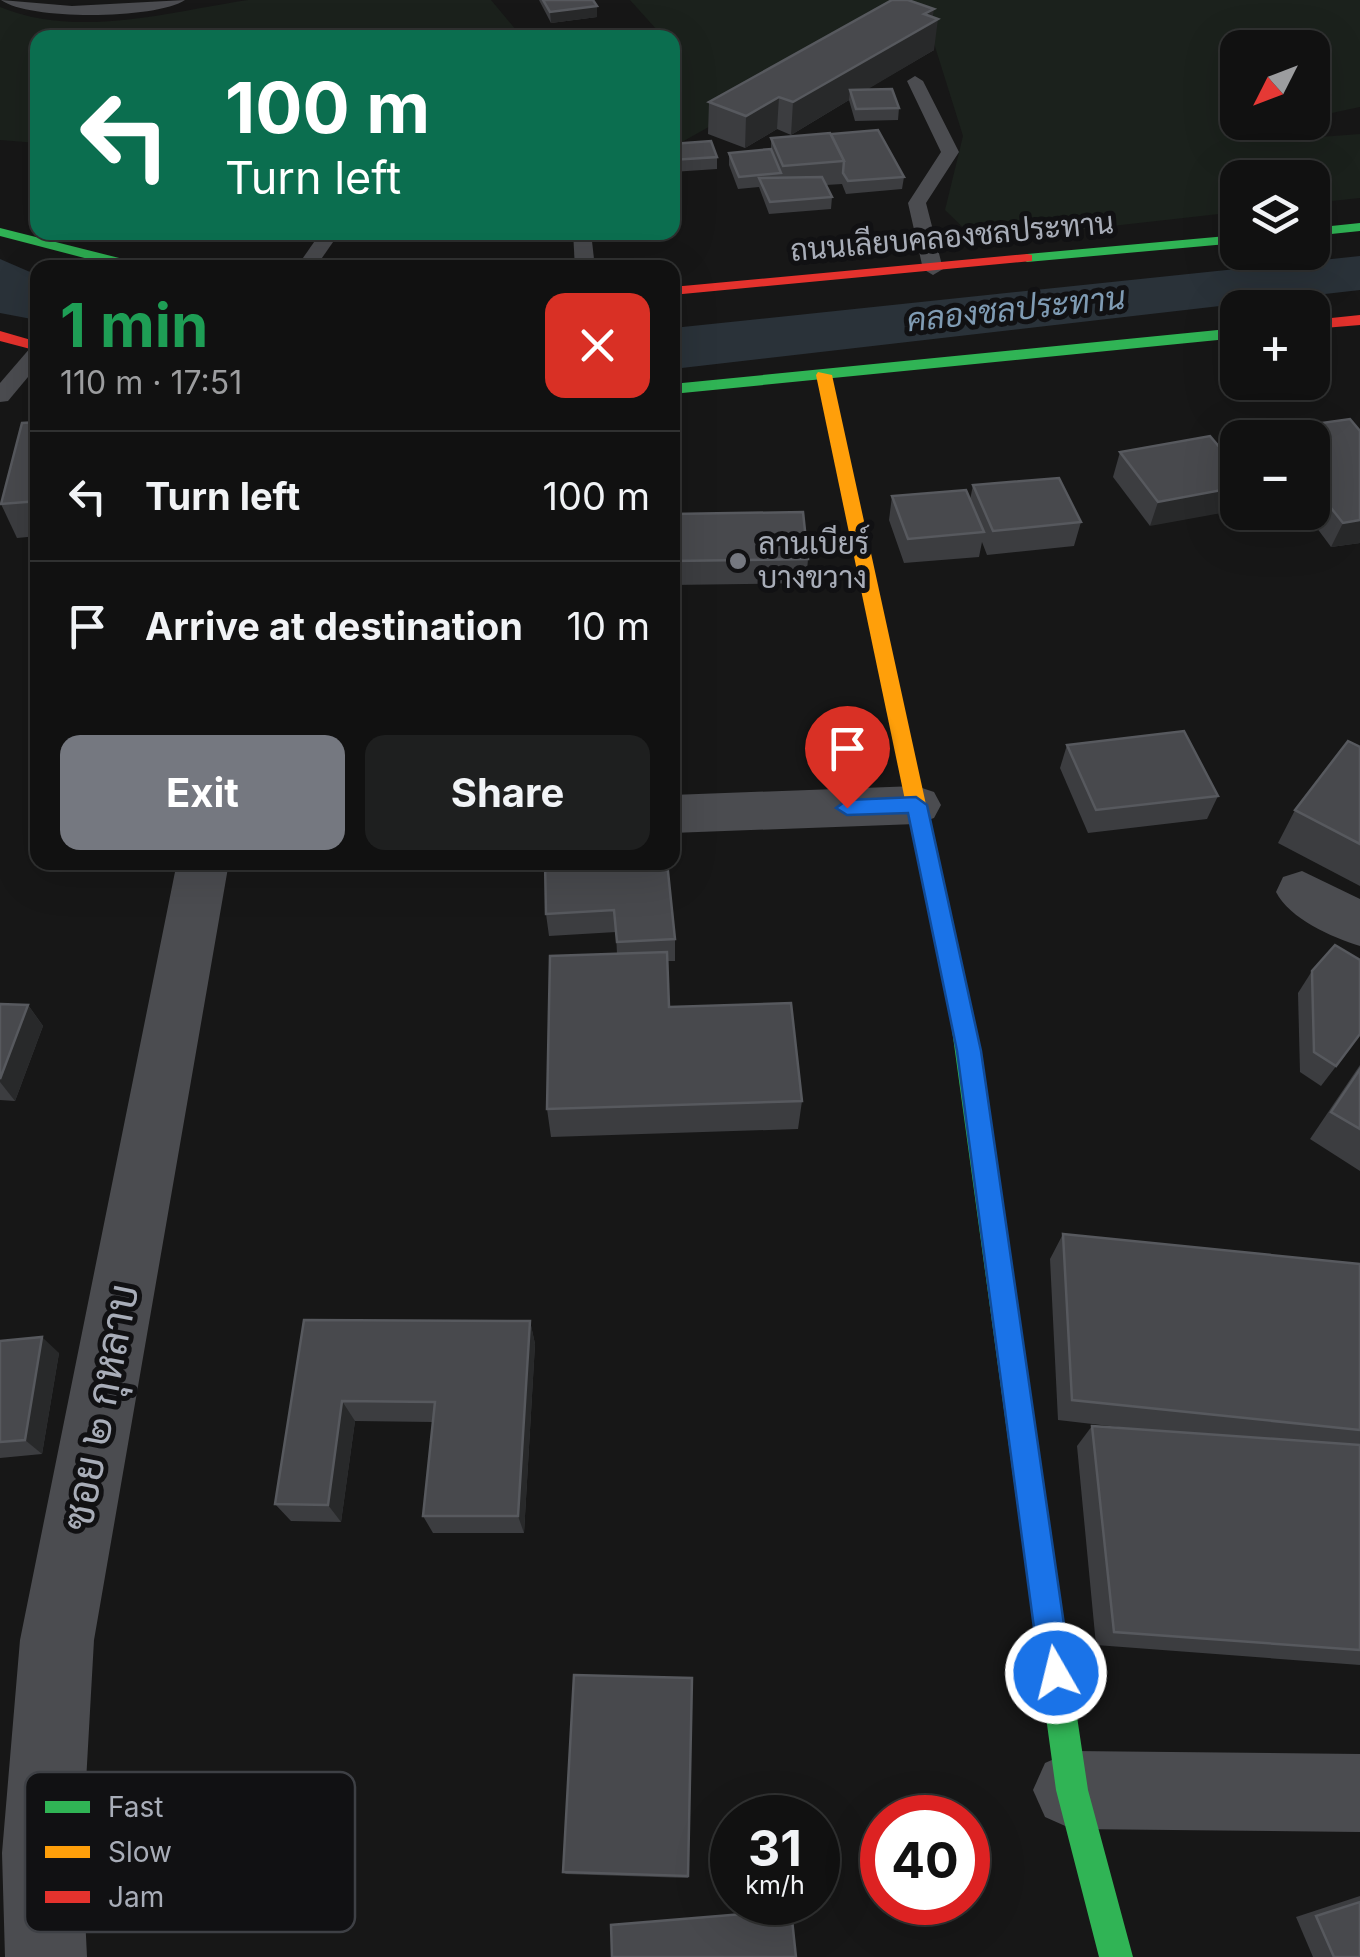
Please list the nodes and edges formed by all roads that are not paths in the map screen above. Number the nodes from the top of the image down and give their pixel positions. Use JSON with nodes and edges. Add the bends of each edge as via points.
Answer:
{"nodes":[{"id":1,"x":10,"y":0,"type":"edge"},
{"id":2,"x":177,"y":0,"type":"edge"},
{"id":3,"x":915,"y":81,"type":"dead end"},
{"id":4,"x":1360,"y":228,"type":"edge"},
{"id":5,"x":1330,"y":230,"type":"edge"},
{"id":6,"x":0,"y":232,"type":"edge"},
{"id":7,"x":30,"y":240,"type":"edge"},
{"id":8,"x":32,"y":240,"type":"edge"},
{"id":9,"x":1220,"y":242,"type":"edge"},
{"id":10,"x":110,"y":260,"type":"edge"},
{"id":11,"x":933,"y":270,"type":"junction"},
{"id":12,"x":680,"y":290,"type":"edge"},
{"id":13,"x":1360,"y":320,"type":"edge"},
{"id":14,"x":1330,"y":323,"type":"edge"},
{"id":15,"x":1220,"y":335,"type":"edge"},
{"id":16,"x":0,"y":336,"type":"edge"},
{"id":17,"x":30,"y":346,"type":"edge"},
{"id":18,"x":30,"y":359,"type":"edge"},
{"id":19,"x":824,"y":375,"type":"junction"},
{"id":20,"x":680,"y":388,"type":"edge"},
{"id":21,"x":0,"y":396,"type":"edge"},
{"id":22,"x":916,"y":805,"type":"junction"},
{"id":23,"x":680,"y":814,"type":"edge"},
{"id":24,"x":201,"y":870,"type":"edge"},
{"id":25,"x":1302,"y":892,"type":"dead end"},
{"id":26,"x":1360,"y":925,"type":"edge"},
{"id":27,"x":47,"y":1772,"type":"edge"},
{"id":28,"x":1072,"y":1790,"type":"junction"},
{"id":29,"x":1360,"y":1793,"type":"edge"},
{"id":30,"x":45,"y":1932,"type":"edge"},
{"id":31,"x":46,"y":1957,"type":"edge"},
{"id":32,"x":1116,"y":1957,"type":"edge"}],
"edges":[{"from":1,"to":2,"type":"lane","via":[[88,13]]},
{"from":3,"to":11,"type":"lane","via":[[950,152],[917,203]]},
{"from":4,"to":5,"type":"main road"},
{"from":6,"to":7,"type":"main road"},
{"from":8,"to":10,"type":"main road"},
{"from":9,"to":11,"type":"main road","name":"ถนนเลียบคลองชลประทาน"},
{"from":11,"to":12,"type":"main road","name":"ถนนเลียบคลองชลประทาน"},
{"from":13,"to":14,"type":"main road"},
{"from":15,"to":19,"type":"main road"},
{"from":16,"to":17,"type":"main road"},
{"from":18,"to":21,"type":"lane"},
{"from":19,"to":20,"type":"main road"},
{"from":19,"to":22,"type":"main road"},
{"from":22,"to":23,"type":"street"},
{"from":22,"to":28,"type":"main road","via":[[969,1051]]},
{"from":24,"to":27,"type":"street","name":"ซอย ๒ กุหลาบ","via":[[56,1640]]},
{"from":25,"to":26,"type":"street"},
{"from":28,"to":29,"type":"street"},
{"from":28,"to":32,"type":"main road"},
{"from":30,"to":31,"type":"street","name":"ซอย ๒ กุหลาบ"}]}
